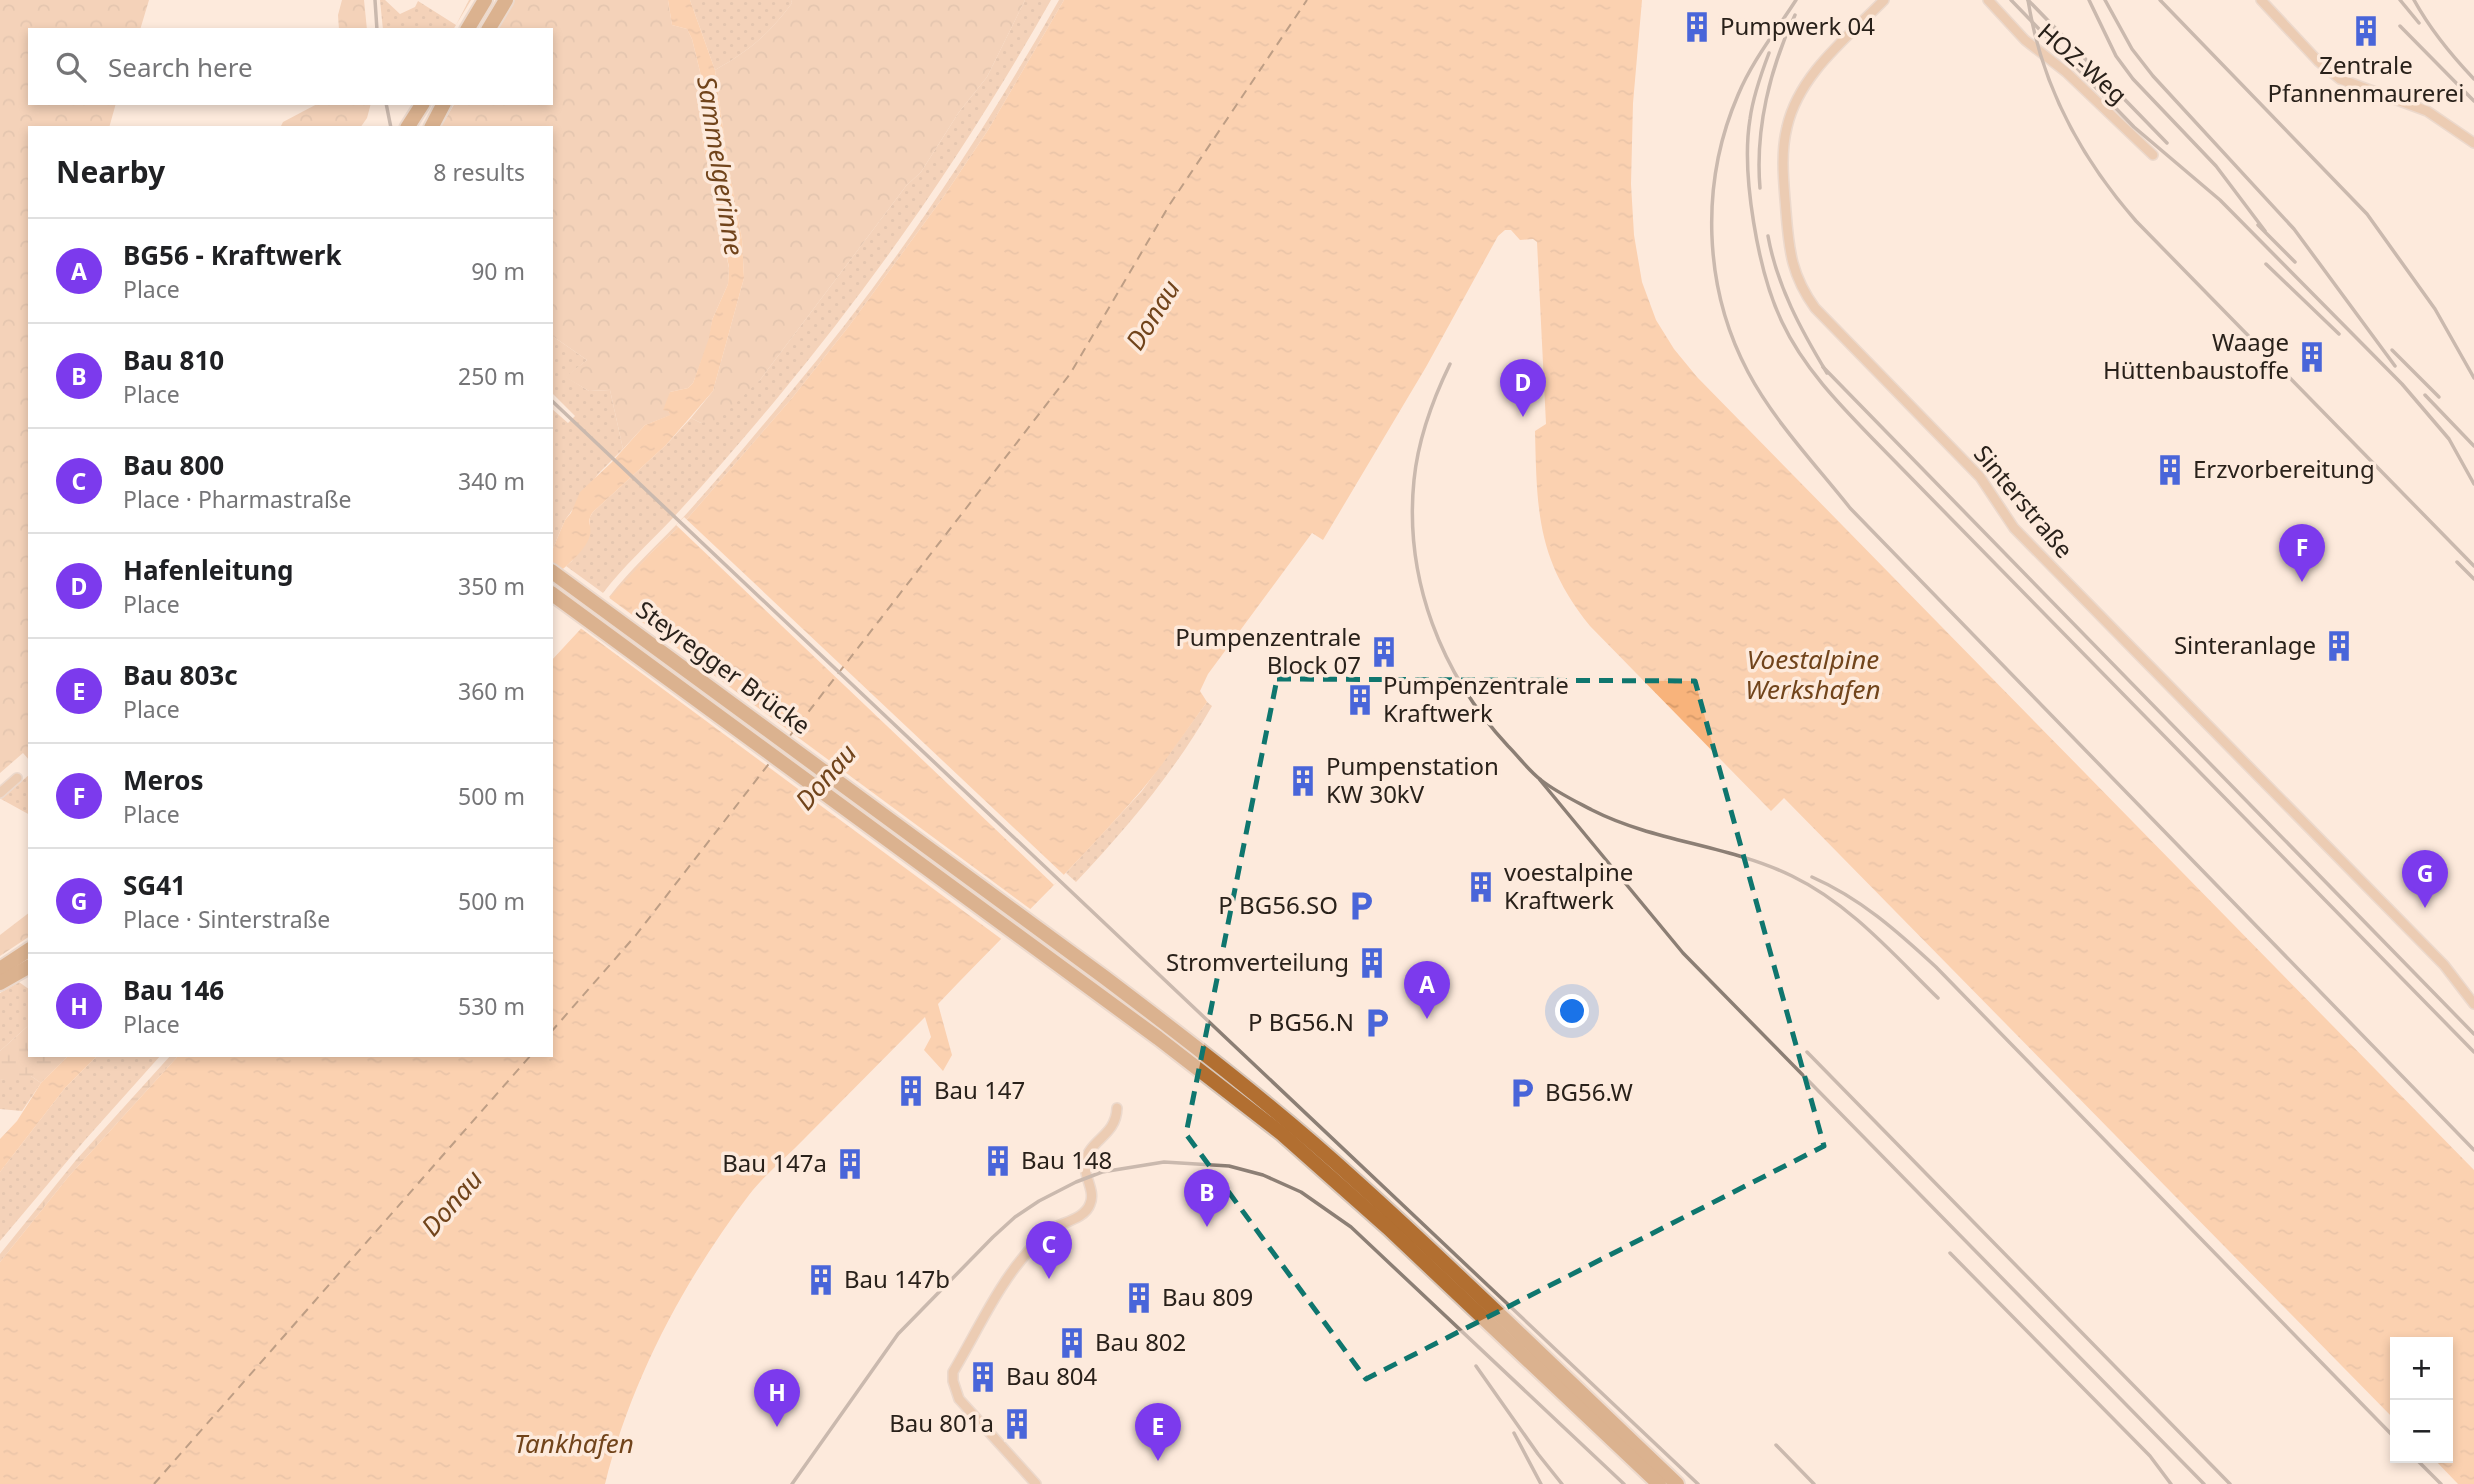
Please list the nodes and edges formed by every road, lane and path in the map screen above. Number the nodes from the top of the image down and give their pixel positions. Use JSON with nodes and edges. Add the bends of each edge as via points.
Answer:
{"nodes":[{"id":1,"x":485,"y":0,"type":"edge"},
{"id":2,"x":506,"y":0,"type":"edge"},
{"id":3,"x":1884,"y":0,"type":"edge"},
{"id":4,"x":1988,"y":0,"type":"edge"},
{"id":5,"x":2261,"y":0,"type":"edge"},
{"id":6,"x":468,"y":28,"type":"edge"},
{"id":7,"x":489,"y":28,"type":"edge"},
{"id":8,"x":422,"y":105,"type":"edge"},
{"id":9,"x":441,"y":108,"type":"edge"},
{"id":10,"x":408,"y":126,"type":"edge"},
{"id":11,"x":428,"y":126,"type":"edge"},
{"id":12,"x":432,"y":126,"type":"edge"},
{"id":13,"x":2474,"y":143,"type":"edge"},
{"id":14,"x":2152,"y":155,"type":"dead end"},
{"id":15,"x":553,"y":572,"type":"edge"},
{"id":16,"x":553,"y":594,"type":"edge"},
{"id":17,"x":16,"y":778,"type":"dead end"},
{"id":18,"x":0,"y":793,"type":"edge"},
{"id":19,"x":28,"y":950,"type":"edge"},
{"id":20,"x":28,"y":967,"type":"edge"},
{"id":21,"x":0,"y":969,"type":"edge"},
{"id":22,"x":0,"y":983,"type":"edge"},
{"id":23,"x":2474,"y":1004,"type":"edge"},
{"id":24,"x":1117,"y":1108,"type":"dead end"},
{"id":25,"x":1036,"y":1484,"type":"edge"},
{"id":26,"x":1659,"y":1484,"type":"edge"},
{"id":27,"x":1677,"y":1484,"type":"edge"}],
"edges":[{"from":1,"to":6,"type":"main road"},
{"from":2,"to":7,"type":"main road"},
{"from":3,"to":23,"type":"street","name":"Sinterstraße","via":[[1816,70],[1787,125],[1783,170],[1789,248],[1801,288],[1815,308],[1980,477],[2014,528],[2444,965]]},
{"from":4,"to":14,"type":"street","name":"HOZ-Weg","via":[[2025,40],[2066,72]]},
{"from":5,"to":13,"type":"street","via":[[2340,79],[2427,111]]},
{"from":8,"to":10,"type":"main road"},
{"from":9,"to":11,"type":"main road"},
{"from":9,"to":12,"type":"main road"},
{"from":15,"to":27,"type":"main road","name":"Steyregger Brücke","via":[[1104,977],[1279,1114],[1356,1180]]},
{"from":16,"to":26,"type":"main road","name":"Steyregger Brücke","via":[[1093,990],[1314,1161]]},
{"from":17,"to":18,"type":"street"},
{"from":19,"to":21,"type":"main road"},
{"from":20,"to":22,"type":"main road"},
{"from":24,"to":25,"type":"street","via":[[1111,1129],[1085,1161],[1090,1205],[1051,1229],[1022,1257],[953,1372],[959,1399]]}]}
